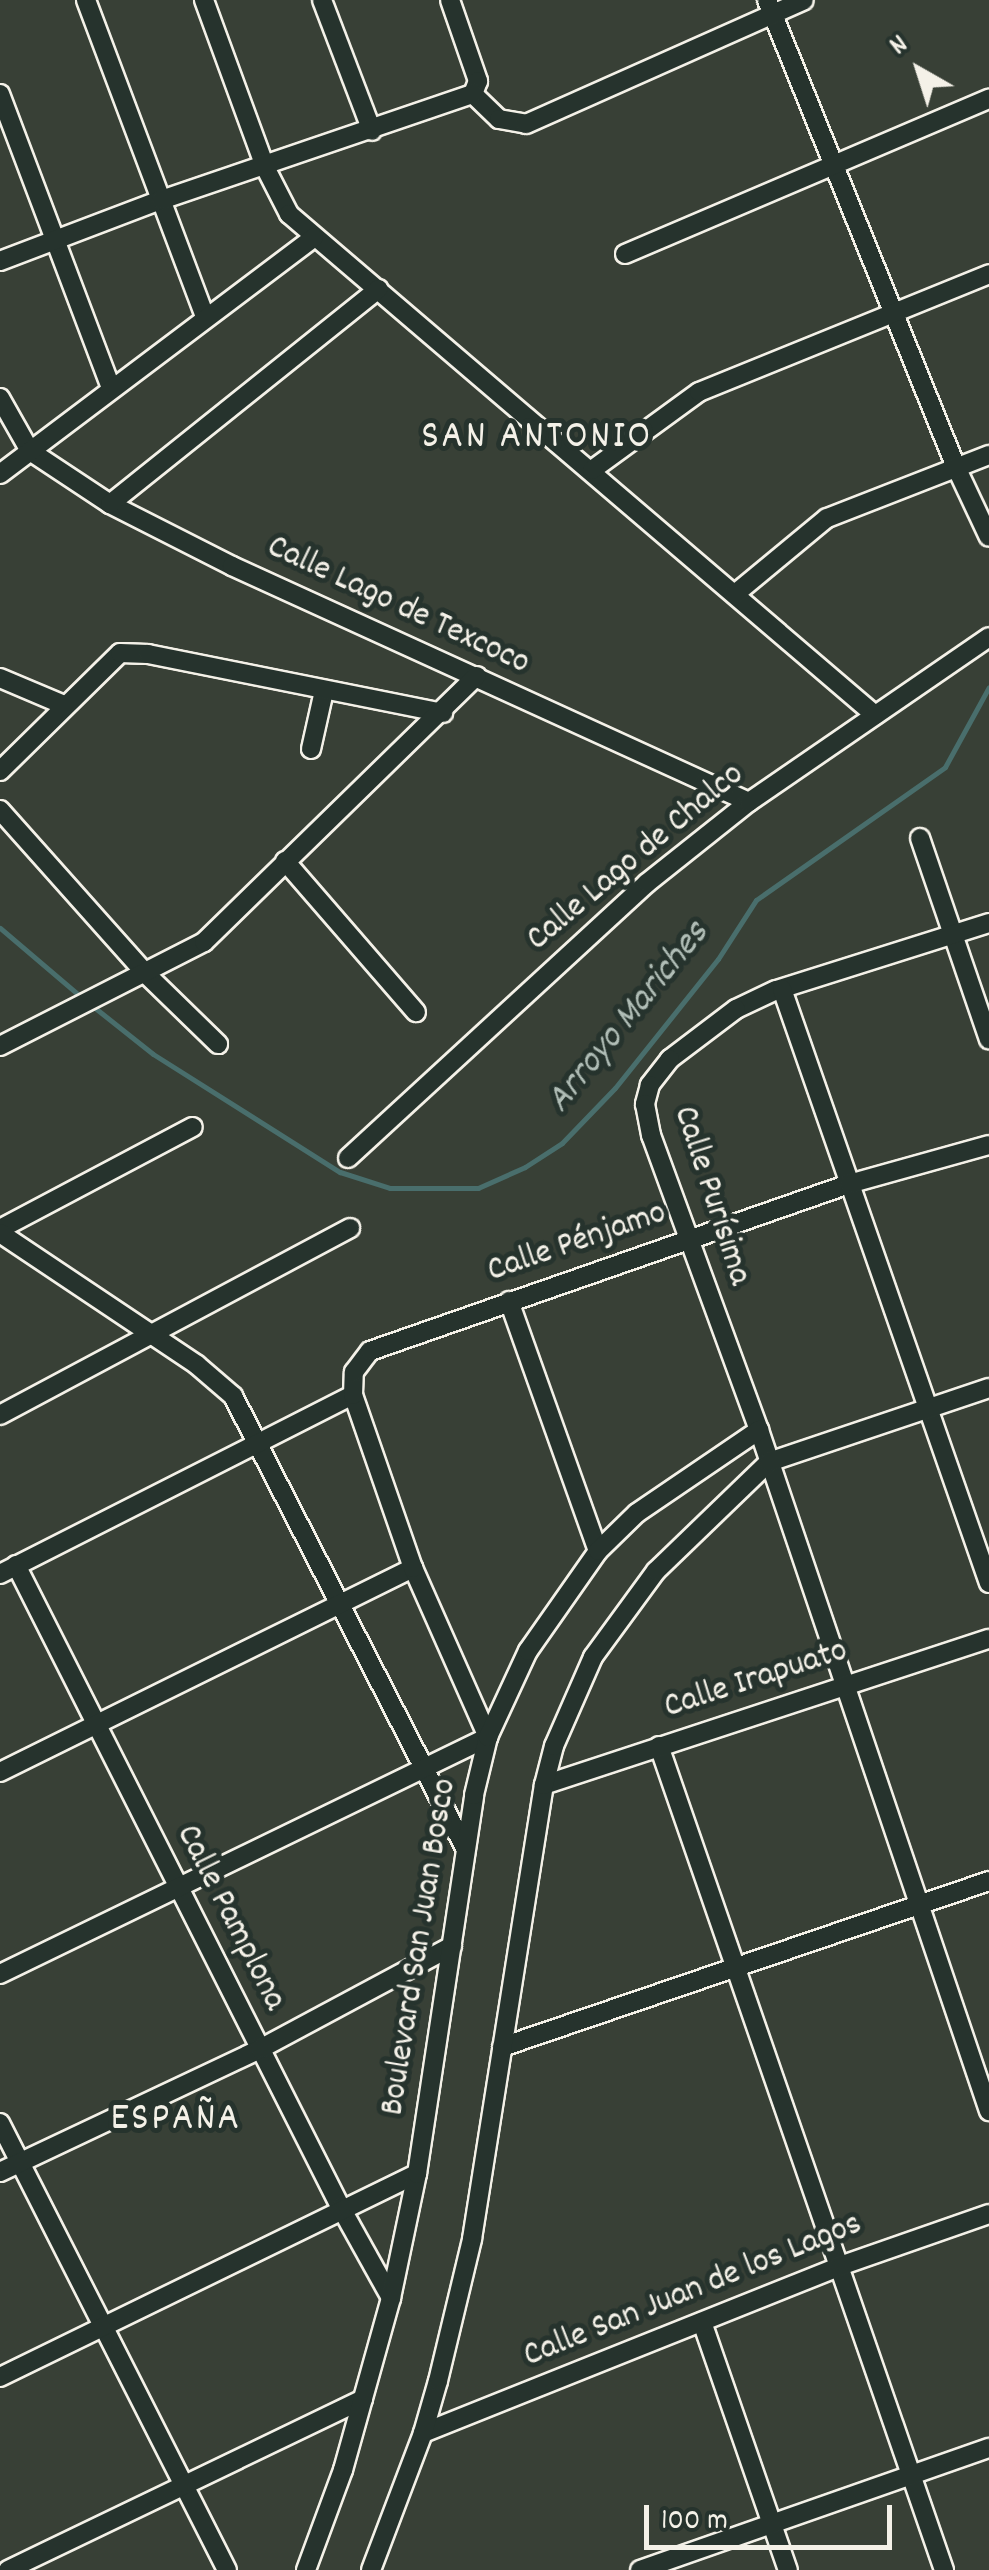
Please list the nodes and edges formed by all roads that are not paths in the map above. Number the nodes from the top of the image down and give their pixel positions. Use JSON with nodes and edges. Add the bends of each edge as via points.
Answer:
{"nodes":[{"id":1,"x":86,"y":0,"type":"edge"},
{"id":2,"x":204,"y":0,"type":"edge"},
{"id":3,"x":322,"y":0,"type":"edge"},
{"id":4,"x":450,"y":0,"type":"edge"},
{"id":5,"x":804,"y":0,"type":"edge"},
{"id":6,"x":770,"y":7,"type":"edge"},
{"id":7,"x":0,"y":94,"type":"edge"},
{"id":8,"x":473,"y":94,"type":"junction"},
{"id":9,"x":989,"y":99,"type":"edge"},
{"id":10,"x":372,"y":131,"type":"junction"},
{"id":11,"x":838,"y":166,"type":"junction"},
{"id":12,"x":265,"y":167,"type":"junction"},
{"id":13,"x":162,"y":200,"type":"junction"},
{"id":14,"x":314,"y":237,"type":"junction"},
{"id":15,"x":54,"y":240,"type":"junction"},
{"id":16,"x":625,"y":254,"type":"dead end"},
{"id":17,"x":0,"y":262,"type":"edge"},
{"id":18,"x":989,"y":274,"type":"edge"},
{"id":19,"x":378,"y":289,"type":"junction"},
{"id":20,"x":896,"y":312,"type":"junction"},
{"id":21,"x":205,"y":316,"type":"junction"},
{"id":22,"x":111,"y":388,"type":"junction"},
{"id":23,"x":0,"y":398,"type":"edge"},
{"id":24,"x":30,"y":451,"type":"junction"},
{"id":25,"x":989,"y":455,"type":"edge"},
{"id":26,"x":956,"y":467,"type":"junction"},
{"id":27,"x":592,"y":470,"type":"junction"},
{"id":28,"x":0,"y":474,"type":"edge"},
{"id":29,"x":110,"y":504,"type":"junction"},
{"id":30,"x":989,"y":537,"type":"edge"},
{"id":31,"x":735,"y":594,"type":"junction"},
{"id":32,"x":989,"y":637,"type":"edge"},
{"id":33,"x":477,"y":676,"type":"junction"},
{"id":34,"x":0,"y":678,"type":"edge"},
{"id":35,"x":324,"y":691,"type":"junction"},
{"id":36,"x":64,"y":705,"type":"junction"},
{"id":37,"x":443,"y":713,"type":"junction"},
{"id":38,"x":876,"y":715,"type":"junction"},
{"id":39,"x":311,"y":748,"type":"dead end"},
{"id":40,"x":0,"y":770,"type":"edge"},
{"id":41,"x":750,"y":802,"type":"junction"},
{"id":42,"x":0,"y":810,"type":"edge"},
{"id":43,"x":920,"y":838,"type":"dead end"},
{"id":44,"x":284,"y":861,"type":"junction"},
{"id":45,"x":989,"y":923,"type":"edge"},
{"id":46,"x":955,"y":934,"type":"junction"},
{"id":47,"x":145,"y":973,"type":"junction"},
{"id":48,"x":782,"y":989,"type":"junction"},
{"id":49,"x":416,"y":1012,"type":"dead end"},
{"id":50,"x":989,"y":1039,"type":"edge"},
{"id":51,"x":218,"y":1044,"type":"dead end"},
{"id":52,"x":0,"y":1046,"type":"edge"},
{"id":53,"x":193,"y":1128,"type":"dead end"},
{"id":54,"x":989,"y":1145,"type":"edge"},
{"id":55,"x":348,"y":1158,"type":"dead end"},
{"id":56,"x":849,"y":1184,"type":"junction"},
{"id":57,"x":350,"y":1228,"type":"dead end"},
{"id":58,"x":0,"y":1231,"type":"edge"},
{"id":59,"x":687,"y":1238,"type":"junction"},
{"id":60,"x":508,"y":1301,"type":"junction"},
{"id":61,"x":153,"y":1336,"type":"junction"},
{"id":62,"x":989,"y":1388,"type":"edge"},
{"id":63,"x":353,"y":1396,"type":"junction"},
{"id":64,"x":929,"y":1409,"type":"junction"},
{"id":65,"x":0,"y":1415,"type":"edge"},
{"id":66,"x":758,"y":1430,"type":"junction"},
{"id":67,"x":261,"y":1443,"type":"junction"},
{"id":68,"x":770,"y":1462,"type":"junction"},
{"id":69,"x":598,"y":1551,"type":"junction"},
{"id":70,"x":412,"y":1568,"type":"junction"},
{"id":71,"x":8,"y":1570,"type":"edge"},
{"id":72,"x":989,"y":1583,"type":"edge"},
{"id":73,"x":339,"y":1608,"type":"junction"},
{"id":74,"x":989,"y":1639,"type":"edge"},
{"id":75,"x":844,"y":1685,"type":"junction"},
{"id":76,"x":97,"y":1724,"type":"junction"},
{"id":77,"x":488,"y":1737,"type":"junction"},
{"id":78,"x":659,"y":1746,"type":"junction"},
{"id":79,"x":421,"y":1768,"type":"junction"},
{"id":80,"x":0,"y":1772,"type":"edge"},
{"id":81,"x":544,"y":1785,"type":"junction"},
{"id":82,"x":466,"y":1848,"type":"junction"},
{"id":83,"x":989,"y":1882,"type":"edge"},
{"id":84,"x":177,"y":1886,"type":"junction"},
{"id":85,"x":919,"y":1907,"type":"junction"},
{"id":86,"x":452,"y":1946,"type":"junction"},
{"id":87,"x":738,"y":1969,"type":"junction"},
{"id":88,"x":0,"y":1974,"type":"edge"},
{"id":89,"x":502,"y":2047,"type":"junction"},
{"id":90,"x":260,"y":2049,"type":"junction"},
{"id":91,"x":989,"y":2111,"type":"edge"},
{"id":92,"x":0,"y":2123,"type":"edge"},
{"id":93,"x":20,"y":2162,"type":"junction"},
{"id":94,"x":0,"y":2172,"type":"edge"},
{"id":95,"x":417,"y":2174,"type":"junction"},
{"id":96,"x":341,"y":2208,"type":"junction"},
{"id":97,"x":989,"y":2214,"type":"edge"},
{"id":98,"x":837,"y":2267,"type":"junction"},
{"id":99,"x":391,"y":2298,"type":"junction"},
{"id":100,"x":702,"y":2322,"type":"junction"},
{"id":101,"x":102,"y":2324,"type":"junction"},
{"id":102,"x":0,"y":2376,"type":"edge"},
{"id":103,"x":363,"y":2399,"type":"junction"},
{"id":104,"x":423,"y":2433,"type":"junction"},
{"id":105,"x":989,"y":2448,"type":"edge"},
{"id":106,"x":911,"y":2476,"type":"junction"},
{"id":107,"x":180,"y":2484,"type":"junction"},
{"id":108,"x":774,"y":2523,"type":"junction"},
{"id":109,"x":8,"y":2570,"type":"edge"},
{"id":110,"x":227,"y":2570,"type":"edge"},
{"id":111,"x":306,"y":2570,"type":"edge"},
{"id":112,"x":371,"y":2570,"type":"edge"},
{"id":113,"x":640,"y":2570,"type":"edge"},
{"id":114,"x":788,"y":2570,"type":"edge"},
{"id":115,"x":944,"y":2570,"type":"edge"}],
"edges":[{"from":1,"to":13,"type":"street"},
{"from":2,"to":12,"type":"street"},
{"from":3,"to":10,"type":"street"},
{"from":4,"to":8,"type":"street","via":[[478,81]]},
{"from":5,"to":6,"type":"street"},
{"from":6,"to":8,"type":"street","via":[[526,124],[499,119]]},
{"from":6,"to":11,"type":"street"},
{"from":7,"to":15,"type":"street"},
{"from":8,"to":10,"type":"street"},
{"from":9,"to":11,"type":"street"},
{"from":10,"to":12,"type":"street"},
{"from":11,"to":16,"type":"street"},
{"from":11,"to":20,"type":"street"},
{"from":12,"to":13,"type":"street"},
{"from":12,"to":14,"type":"street","via":[[289,214]]},
{"from":13,"to":15,"type":"street"},
{"from":13,"to":21,"type":"street"},
{"from":14,"to":19,"type":"street"},
{"from":14,"to":21,"type":"street"},
{"from":15,"to":17,"type":"street"},
{"from":15,"to":22,"type":"street"},
{"from":18,"to":20,"type":"street"},
{"from":19,"to":27,"type":"street"},
{"from":19,"to":29,"type":"street"},
{"from":20,"to":26,"type":"street"},
{"from":20,"to":27,"type":"street","via":[[699,392]]},
{"from":21,"to":22,"type":"street"},
{"from":22,"to":24,"type":"street"},
{"from":23,"to":24,"type":"street"},
{"from":24,"to":28,"type":"street"},
{"from":24,"to":29,"type":"street","name":"Calle Lago de Texcoco"},
{"from":25,"to":26,"type":"street"},
{"from":26,"to":30,"type":"street"},
{"from":26,"to":31,"type":"street","via":[[827,518]]},
{"from":27,"to":31,"type":"street"},
{"from":29,"to":33,"type":"street","name":"Calle Lago de Texcoco"},
{"from":31,"to":38,"type":"street"},
{"from":32,"to":38,"type":"street","name":"Calle Lago de Chalco"},
{"from":33,"to":37,"type":"street"},
{"from":33,"to":41,"type":"street","name":"Calle Lago de Texcoco"},
{"from":34,"to":36,"type":"street"},
{"from":35,"to":36,"type":"street","via":[[124,652]]},
{"from":35,"to":37,"type":"street"},
{"from":35,"to":39,"type":"street"},
{"from":36,"to":40,"type":"street"},
{"from":37,"to":44,"type":"street"},
{"from":38,"to":41,"type":"street","name":"Calle Lago de Chalco"},
{"from":41,"to":55,"type":"street","name":"Calle Lago de Chalco","via":[[584,937]]},
{"from":42,"to":47,"type":"street"},
{"from":43,"to":46,"type":"street"},
{"from":44,"to":47,"type":"street","via":[[204,942]]},
{"from":44,"to":49,"type":"street"},
{"from":45,"to":46,"type":"street","name":"Calle Purísima"},
{"from":46,"to":48,"type":"street","name":"Calle Purísima"},
{"from":46,"to":50,"type":"street"},
{"from":47,"to":51,"type":"street"},
{"from":47,"to":52,"type":"street"},
{"from":48,"to":56,"type":"street"},
{"from":48,"to":59,"type":"street","name":"Calle Purísima","via":[[692,1039],[647,1094],[650,1135]]},
{"from":53,"to":58,"type":"street"},
{"from":54,"to":56,"type":"street","name":"Calle Pénjamo"},
{"from":56,"to":59,"type":"street","name":"Calle Pénjamo"},
{"from":56,"to":64,"type":"street"},
{"from":57,"to":61,"type":"street"},
{"from":58,"to":61,"type":"street"},
{"from":59,"to":60,"type":"street","name":"Calle Pénjamo"},
{"from":59,"to":66,"type":"street","name":"Calle Purísima"},
{"from":60,"to":63,"type":"street","name":"Calle Pénjamo","via":[[370,1351],[354,1372]]},
{"from":60,"to":69,"type":"street"},
{"from":61,"to":65,"type":"street"},
{"from":61,"to":67,"type":"street","via":[[218,1379]]},
{"from":62,"to":64,"type":"street"},
{"from":63,"to":67,"type":"street"},
{"from":63,"to":70,"type":"street"},
{"from":64,"to":68,"type":"street"},
{"from":64,"to":72,"type":"street"},
{"from":66,"to":68,"type":"street","name":"Calle Purísima"},
{"from":66,"to":69,"type":"street","name":"Boulevard San Juan Bosco","via":[[637,1513]]},
{"from":67,"to":71,"type":"street"},
{"from":67,"to":73,"type":"street"},
{"from":68,"to":75,"type":"street","name":"Calle Purísima"},
{"from":68,"to":81,"type":"street","via":[[656,1570],[620,1616],[568,1710]]},
{"from":69,"to":77,"type":"street","name":"Boulevard San Juan Bosco","via":[[528,1651]]},
{"from":70,"to":73,"type":"street"},
{"from":70,"to":77,"type":"street"},
{"from":71,"to":76,"type":"street","name":"Calle Pamplona"},
{"from":73,"to":76,"type":"street"},
{"from":73,"to":79,"type":"street"},
{"from":74,"to":75,"type":"street","name":"Calle Irapuato"},
{"from":75,"to":78,"type":"street","name":"Calle Irapuato"},
{"from":75,"to":85,"type":"street","name":"Calle Purísima"},
{"from":76,"to":80,"type":"street"},
{"from":76,"to":84,"type":"street","name":"Calle Pamplona"},
{"from":77,"to":79,"type":"street"},
{"from":77,"to":82,"type":"street","name":"Boulevard San Juan Bosco"},
{"from":78,"to":81,"type":"street","name":"Calle Irapuato"},
{"from":78,"to":87,"type":"street"},
{"from":79,"to":82,"type":"street"},
{"from":79,"to":84,"type":"street"},
{"from":81,"to":89,"type":"street"},
{"from":82,"to":86,"type":"street","name":"Boulevard San Juan Bosco"},
{"from":83,"to":85,"type":"street"},
{"from":84,"to":88,"type":"street"},
{"from":84,"to":90,"type":"street","name":"Calle Pamplona"},
{"from":85,"to":87,"type":"street"},
{"from":85,"to":91,"type":"street","name":"Calle Purísima"},
{"from":86,"to":90,"type":"street"},
{"from":86,"to":95,"type":"street","name":"Boulevard San Juan Bosco"},
{"from":87,"to":89,"type":"street"},
{"from":87,"to":98,"type":"street"},
{"from":89,"to":104,"type":"street","via":[[472,2239]]},
{"from":90,"to":93,"type":"street"},
{"from":90,"to":96,"type":"street","name":"Calle Pamplona"},
{"from":92,"to":93,"type":"street"},
{"from":93,"to":94,"type":"street"},
{"from":93,"to":101,"type":"street"},
{"from":95,"to":96,"type":"street"},
{"from":95,"to":99,"type":"street","name":"Boulevard San Juan Bosco"},
{"from":96,"to":99,"type":"street","name":"Calle Pamplona"},
{"from":96,"to":101,"type":"street"},
{"from":97,"to":98,"type":"street","name":"Calle San Juan de los Lagos"},
{"from":98,"to":100,"type":"street","name":"Calle San Juan de los Lagos"},
{"from":98,"to":106,"type":"street"},
{"from":99,"to":103,"type":"street","name":"Boulevard San Juan Bosco"},
{"from":100,"to":104,"type":"street","name":"Calle San Juan de los Lagos"},
{"from":100,"to":108,"type":"street"},
{"from":101,"to":102,"type":"street"},
{"from":101,"to":107,"type":"street"},
{"from":103,"to":107,"type":"street"},
{"from":103,"to":111,"type":"street","name":"Boulevard San Juan Bosco"},
{"from":104,"to":112,"type":"street"},
{"from":105,"to":106,"type":"street"},
{"from":106,"to":108,"type":"street"},
{"from":106,"to":115,"type":"street"},
{"from":107,"to":109,"type":"street"},
{"from":107,"to":110,"type":"street"},
{"from":108,"to":113,"type":"street"},
{"from":108,"to":114,"type":"street"}]}
